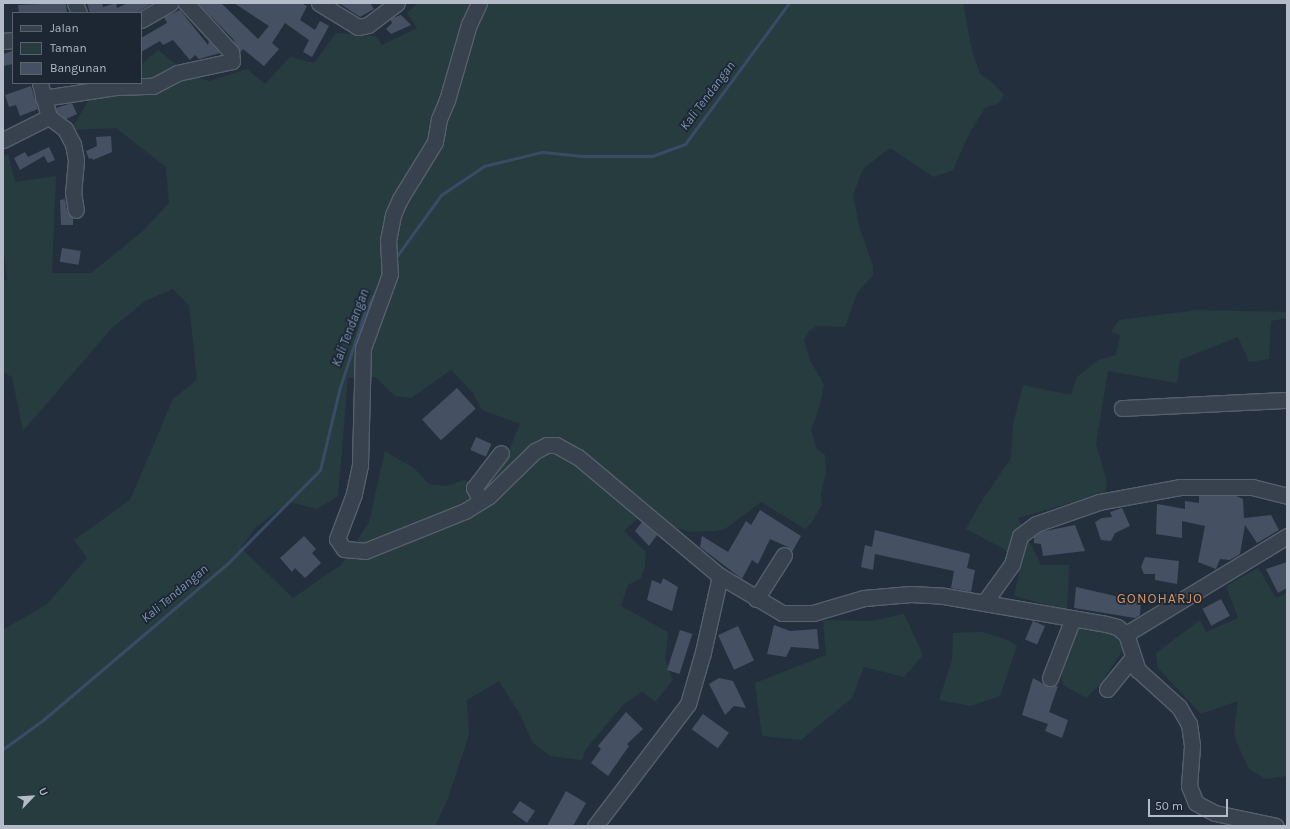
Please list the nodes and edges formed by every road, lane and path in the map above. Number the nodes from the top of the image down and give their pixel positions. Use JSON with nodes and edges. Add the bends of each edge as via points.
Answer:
{"nodes":[{"id":1,"x":75,"y":3,"type":"edge"},
{"id":2,"x":171,"y":3,"type":"edge"},
{"id":3,"x":186,"y":3,"type":"edge"},
{"id":4,"x":319,"y":3,"type":"edge"},
{"id":5,"x":397,"y":3,"type":"edge"},
{"id":6,"x":479,"y":3,"type":"edge"},
{"id":7,"x":80,"y":12,"type":"edge"},
{"id":8,"x":142,"y":19,"type":"edge"},
{"id":9,"x":42,"y":90,"type":"edge"},
{"id":10,"x":49,"y":117,"type":"junction"},
{"id":11,"x":3,"y":140,"type":"edge"},
{"id":12,"x":76,"y":210,"type":"dead end"},
{"id":13,"x":1287,"y":400,"type":"edge"},
{"id":14,"x":1122,"y":408,"type":"dead end"},
{"id":15,"x":501,"y":453,"type":"dead end"},
{"id":16,"x":1287,"y":496,"type":"edge"},
{"id":17,"x":481,"y":501,"type":"junction"},
{"id":18,"x":1287,"y":536,"type":"edge"},
{"id":19,"x":784,"y":554,"type":"dead end"},
{"id":20,"x":720,"y":576,"type":"junction"},
{"id":21,"x":756,"y":599,"type":"junction"},
{"id":22,"x":984,"y":603,"type":"junction"},
{"id":23,"x":1073,"y":618,"type":"junction"},
{"id":24,"x":1126,"y":634,"type":"junction"},
{"id":25,"x":1133,"y":657,"type":"junction"},
{"id":26,"x":1050,"y":678,"type":"dead end"},
{"id":27,"x":1107,"y":689,"type":"dead end"},
{"id":28,"x":595,"y":826,"type":"edge"},
{"id":29,"x":1276,"y":826,"type":"edge"}],
"edges":[{"from":1,"to":7,"type":"street"},
{"from":2,"to":8,"type":"street"},
{"from":3,"to":9,"type":"street","via":[[231,52],[232,61],[177,73],[153,86]]},
{"from":4,"to":5,"type":"street","via":[[358,27],[368,25]]},
{"from":6,"to":17,"type":"street","via":[[469,24],[439,119],[435,142],[393,215],[388,240],[389,269],[363,348],[360,465],[354,494],[337,539],[344,549],[365,551],[398,540],[465,511]]},
{"from":9,"to":10,"type":"street"},
{"from":10,"to":11,"type":"street"},
{"from":10,"to":12,"type":"street","via":[[65,129],[73,144],[76,160],[73,192]]},
{"from":13,"to":14,"type":"street"},
{"from":15,"to":17,"type":"street","via":[[474,488]]},
{"from":16,"to":22,"type":"street","via":[[1252,487],[1180,487],[1099,502],[1036,524],[1020,536],[1012,564]]},
{"from":17,"to":20,"type":"street","via":[[540,447],[556,445],[578,457]]},
{"from":18,"to":24,"type":"street"},
{"from":19,"to":21,"type":"street"},
{"from":20,"to":21,"type":"street"},
{"from":20,"to":28,"type":"street","via":[[688,704]]},
{"from":21,"to":22,"type":"street","via":[[782,613],[798,614],[813,613],[864,598],[895,595],[944,596]]},
{"from":22,"to":23,"type":"street"},
{"from":23,"to":24,"type":"street","via":[[1117,627]]},
{"from":23,"to":26,"type":"street"},
{"from":24,"to":25,"type":"street"},
{"from":25,"to":27,"type":"street"},
{"from":25,"to":29,"type":"street","via":[[1138,670],[1179,707],[1189,724],[1192,746],[1189,786],[1196,803],[1215,813]]}]}
